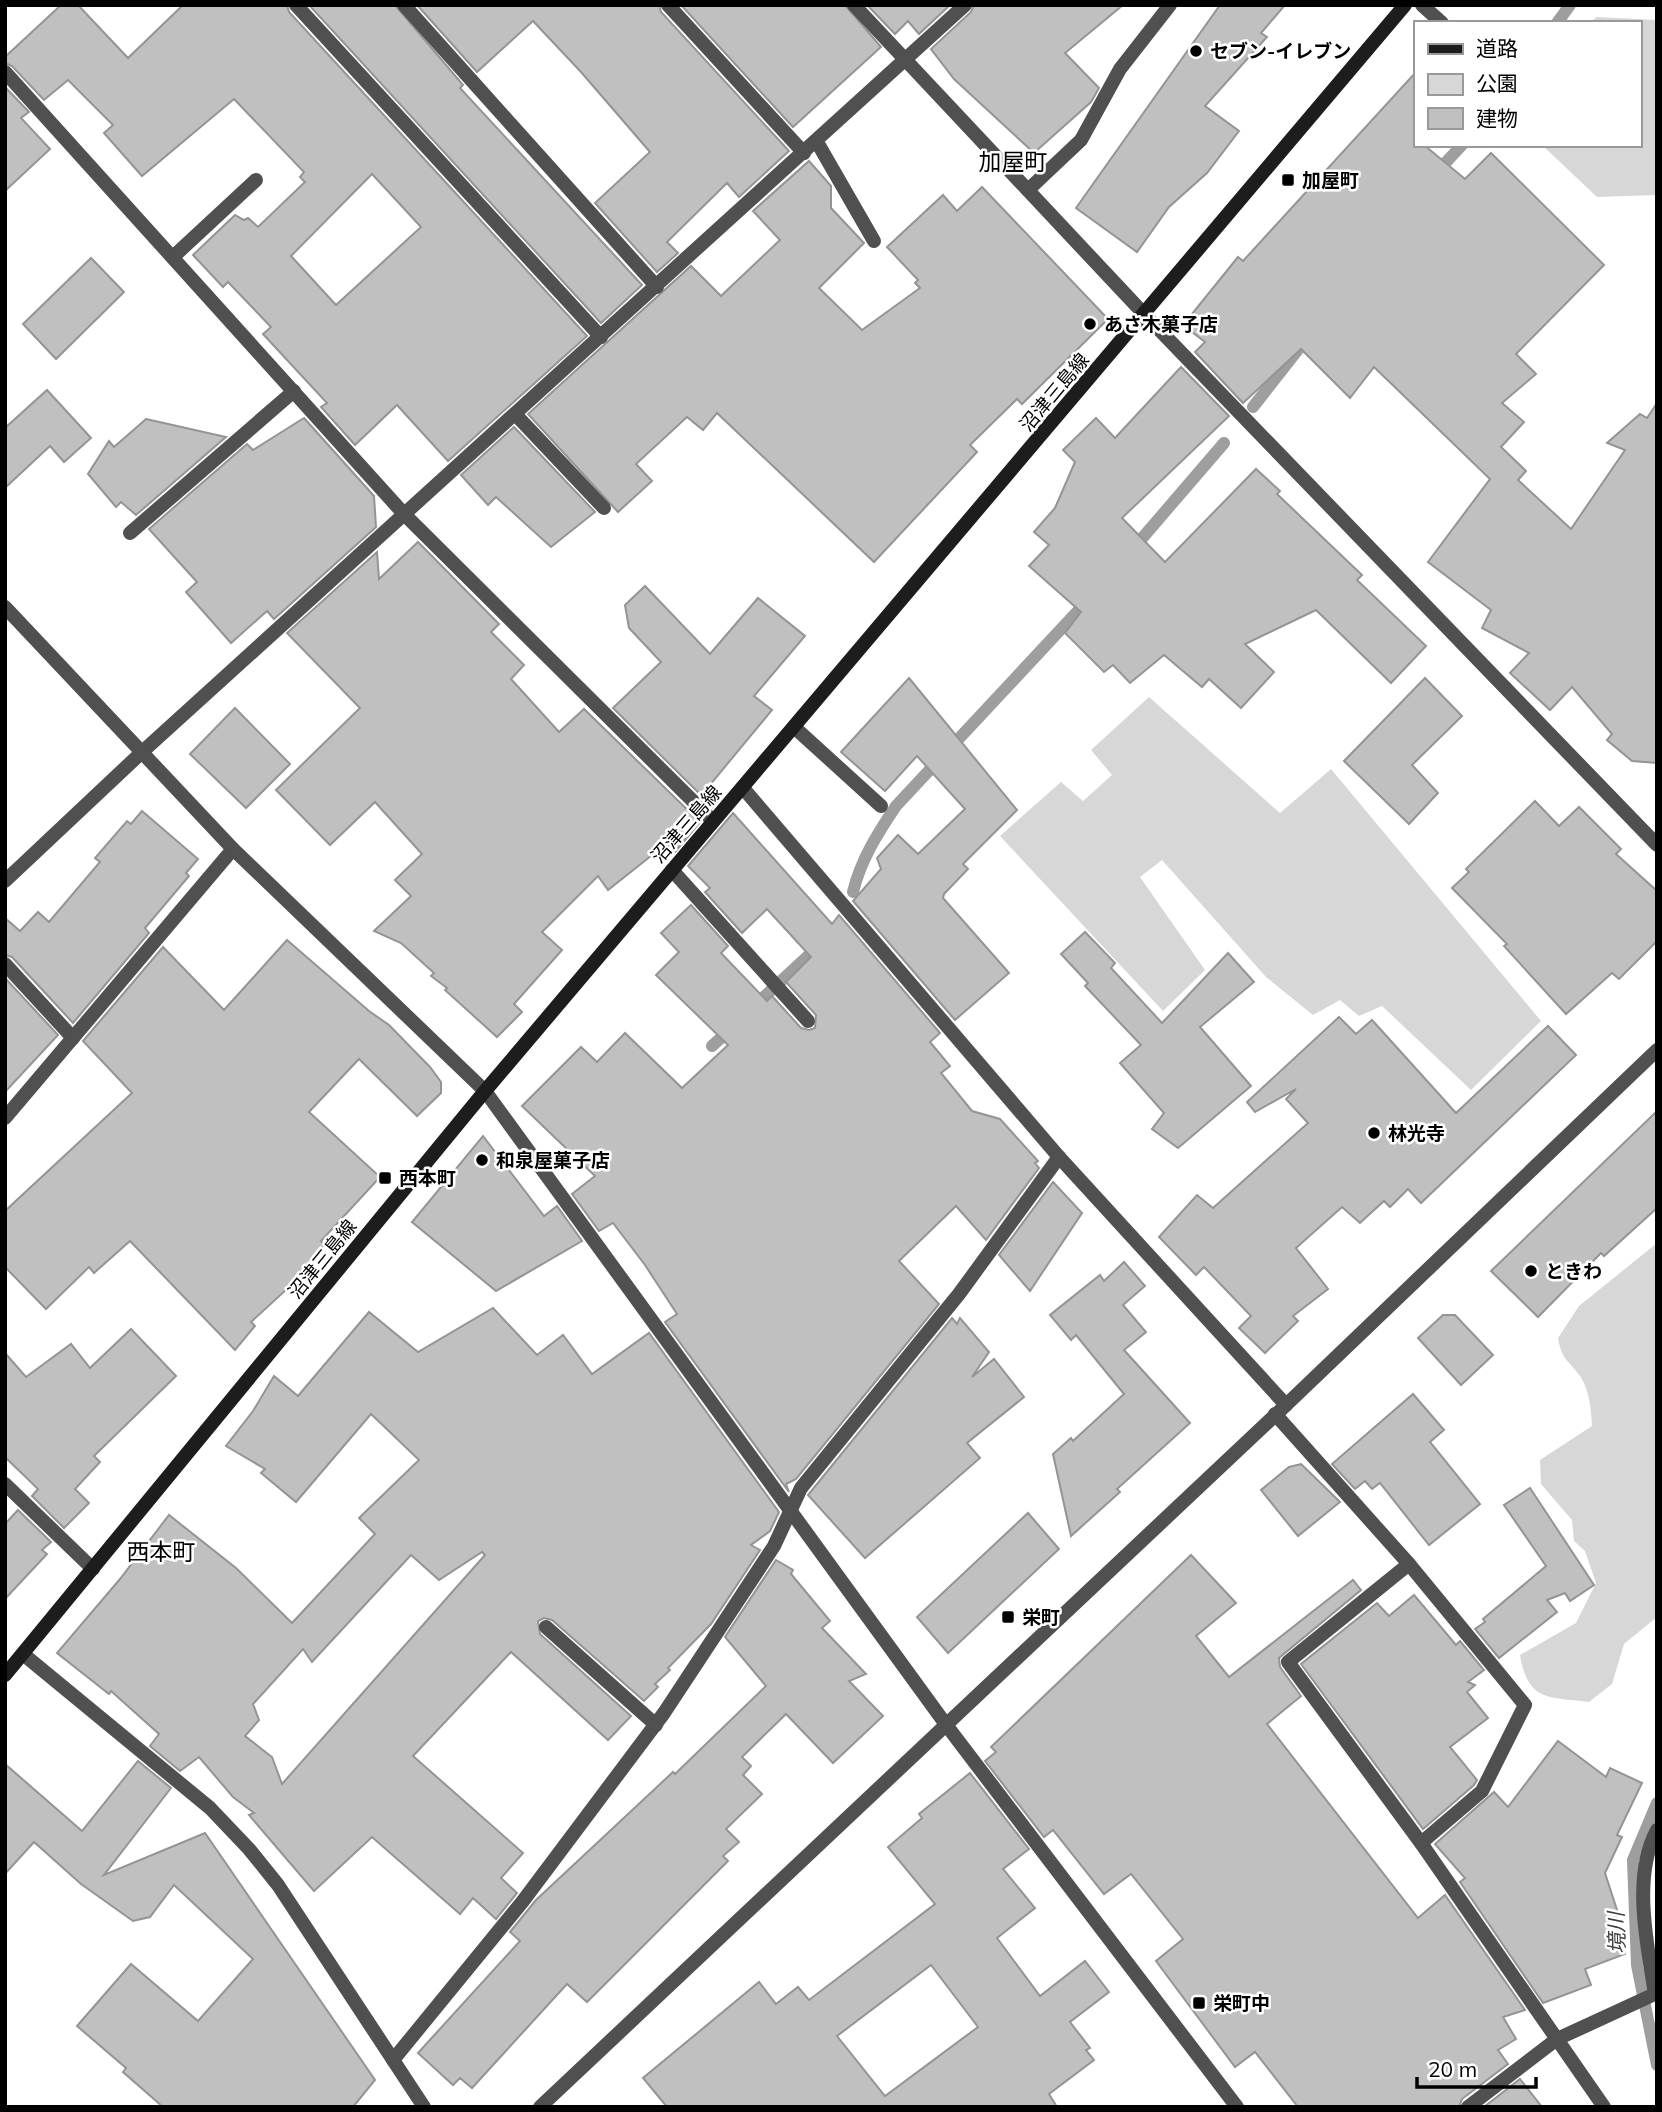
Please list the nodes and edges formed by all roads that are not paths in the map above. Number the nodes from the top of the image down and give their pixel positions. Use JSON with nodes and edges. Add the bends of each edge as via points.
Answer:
{"nodes":[{"id":1,"x":296,"y":5,"type":"edge"},
{"id":2,"x":404,"y":5,"type":"edge"},
{"id":3,"x":668,"y":5,"type":"edge"},
{"id":4,"x":854,"y":5,"type":"edge"},
{"id":5,"x":965,"y":5,"type":"edge"},
{"id":6,"x":1170,"y":5,"type":"edge"},
{"id":7,"x":1405,"y":5,"type":"edge"},
{"id":8,"x":1422,"y":5,"type":"edge"},
{"id":9,"x":1439,"y":21,"type":"edge"},
{"id":10,"x":905,"y":60,"type":"junction"},
{"id":11,"x":5,"y":72,"type":"edge"},
{"id":12,"x":817,"y":142,"type":"junction"},
{"id":13,"x":804,"y":153,"type":"junction"},
{"id":14,"x":256,"y":180,"type":"dead end"},
{"id":15,"x":1028,"y":190,"type":"junction"},
{"id":16,"x":874,"y":242,"type":"dead end"},
{"id":17,"x":173,"y":257,"type":"junction"},
{"id":18,"x":657,"y":287,"type":"junction"},
{"id":19,"x":1145,"y":315,"type":"junction"},
{"id":20,"x":601,"y":337,"type":"junction"},
{"id":21,"x":293,"y":391,"type":"junction"},
{"id":22,"x":515,"y":414,"type":"junction"},
{"id":23,"x":604,"y":508,"type":"dead end"},
{"id":24,"x":404,"y":514,"type":"junction"},
{"id":25,"x":130,"y":533,"type":"dead end"},
{"id":26,"x":5,"y":607,"type":"edge"},
{"id":27,"x":794,"y":727,"type":"junction"},
{"id":28,"x":141,"y":753,"type":"junction"},
{"id":29,"x":743,"y":788,"type":"junction"},
{"id":30,"x":881,"y":806,"type":"dead end"},
{"id":31,"x":713,"y":821,"type":"junction"},
{"id":32,"x":1657,"y":845,"type":"edge"},
{"id":33,"x":233,"y":849,"type":"junction"},
{"id":34,"x":672,"y":870,"type":"junction"},
{"id":35,"x":5,"y":881,"type":"edge"},
{"id":36,"x":5,"y":964,"type":"edge"},
{"id":37,"x":808,"y":1021,"type":"dead end"},
{"id":38,"x":73,"y":1038,"type":"junction"},
{"id":39,"x":1657,"y":1050,"type":"edge"},
{"id":40,"x":485,"y":1091,"type":"junction"},
{"id":41,"x":5,"y":1118,"type":"edge"},
{"id":42,"x":1059,"y":1157,"type":"junction"},
{"id":43,"x":1280,"y":1409,"type":"junction"},
{"id":44,"x":5,"y":1484,"type":"edge"},
{"id":45,"x":791,"y":1514,"type":"junction"},
{"id":46,"x":1409,"y":1564,"type":"junction"},
{"id":47,"x":93,"y":1569,"type":"junction"},
{"id":48,"x":546,"y":1627,"type":"dead end"},
{"id":49,"x":23,"y":1654,"type":"junction"},
{"id":50,"x":5,"y":1675,"type":"edge"},
{"id":51,"x":656,"y":1725,"type":"junction"},
{"id":52,"x":947,"y":1726,"type":"junction"},
{"id":53,"x":1657,"y":1830,"type":"edge"},
{"id":54,"x":1422,"y":1843,"type":"junction"},
{"id":55,"x":1656,"y":1993,"type":"edge"},
{"id":56,"x":1558,"y":2039,"type":"junction"},
{"id":57,"x":393,"y":2060,"type":"junction"},
{"id":58,"x":424,"y":2107,"type":"edge"},
{"id":59,"x":540,"y":2107,"type":"edge"},
{"id":60,"x":1237,"y":2107,"type":"edge"},
{"id":61,"x":1468,"y":2107,"type":"edge"},
{"id":62,"x":1604,"y":2107,"type":"edge"}],
"edges":[{"from":1,"to":20,"type":"street"},
{"from":2,"to":18,"type":"street"},
{"from":3,"to":13,"type":"street"},
{"from":4,"to":10,"type":"street"},
{"from":5,"to":10,"type":"street"},
{"from":6,"to":15,"type":"street","via":[[1120,69],[1080,140]]},
{"from":7,"to":19,"type":"main road","name":"沼津三島線"},
{"from":8,"to":9,"type":"street"},
{"from":10,"to":12,"type":"street"},
{"from":10,"to":15,"type":"street"},
{"from":11,"to":17,"type":"street"},
{"from":12,"to":13,"type":"street"},
{"from":12,"to":16,"type":"street"},
{"from":13,"to":18,"type":"street"},
{"from":14,"to":17,"type":"street"},
{"from":15,"to":19,"type":"street"},
{"from":17,"to":21,"type":"street"},
{"from":18,"to":20,"type":"street"},
{"from":19,"to":27,"type":"main road","name":"沼津三島線"},
{"from":19,"to":32,"type":"street"},
{"from":20,"to":22,"type":"street"},
{"from":21,"to":24,"type":"street"},
{"from":21,"to":25,"type":"street"},
{"from":22,"to":23,"type":"street"},
{"from":22,"to":24,"type":"street"},
{"from":24,"to":28,"type":"street"},
{"from":24,"to":31,"type":"street"},
{"from":26,"to":28,"type":"street"},
{"from":27,"to":29,"type":"main road","name":"沼津三島線"},
{"from":27,"to":30,"type":"street"},
{"from":28,"to":33,"type":"street"},
{"from":28,"to":35,"type":"street"},
{"from":29,"to":31,"type":"main road","name":"沼津三島線"},
{"from":29,"to":42,"type":"street"},
{"from":31,"to":34,"type":"main road","name":"沼津三島線"},
{"from":33,"to":38,"type":"street"},
{"from":33,"to":40,"type":"street"},
{"from":34,"to":37,"type":"street"},
{"from":34,"to":40,"type":"main road","name":"沼津三島線"},
{"from":36,"to":38,"type":"street"},
{"from":38,"to":41,"type":"street"},
{"from":39,"to":43,"type":"street"},
{"from":40,"to":45,"type":"street"},
{"from":40,"to":47,"type":"main road","name":"沼津三島線"},
{"from":42,"to":43,"type":"street"},
{"from":42,"to":45,"type":"street","via":[[959,1294],[802,1488]]},
{"from":43,"to":46,"type":"street"},
{"from":43,"to":52,"type":"street"},
{"from":44,"to":47,"type":"street"},
{"from":45,"to":51,"type":"street","via":[[775,1546]]},
{"from":45,"to":52,"type":"street"},
{"from":46,"to":54,"type":"street","via":[[1525,1705],[1482,1791]]},
{"from":46,"to":54,"type":"street","via":[[1288,1662]]},
{"from":47,"to":49,"type":"main road","name":"沼津三島線"},
{"from":48,"to":51,"type":"street"},
{"from":49,"to":50,"type":"main road","name":"沼津三島線"},
{"from":49,"to":57,"type":"street","via":[[210,1808],[249,1849],[278,1885]]},
{"from":51,"to":57,"type":"street","via":[[523,1901]]},
{"from":52,"to":59,"type":"street"},
{"from":52,"to":60,"type":"street"},
{"from":53,"to":55,"type":"street","via":[[1646,1863],[1645,1898]]},
{"from":54,"to":56,"type":"street"},
{"from":55,"to":56,"type":"street"},
{"from":56,"to":61,"type":"street"},
{"from":56,"to":62,"type":"street"},
{"from":57,"to":58,"type":"street"}]}
